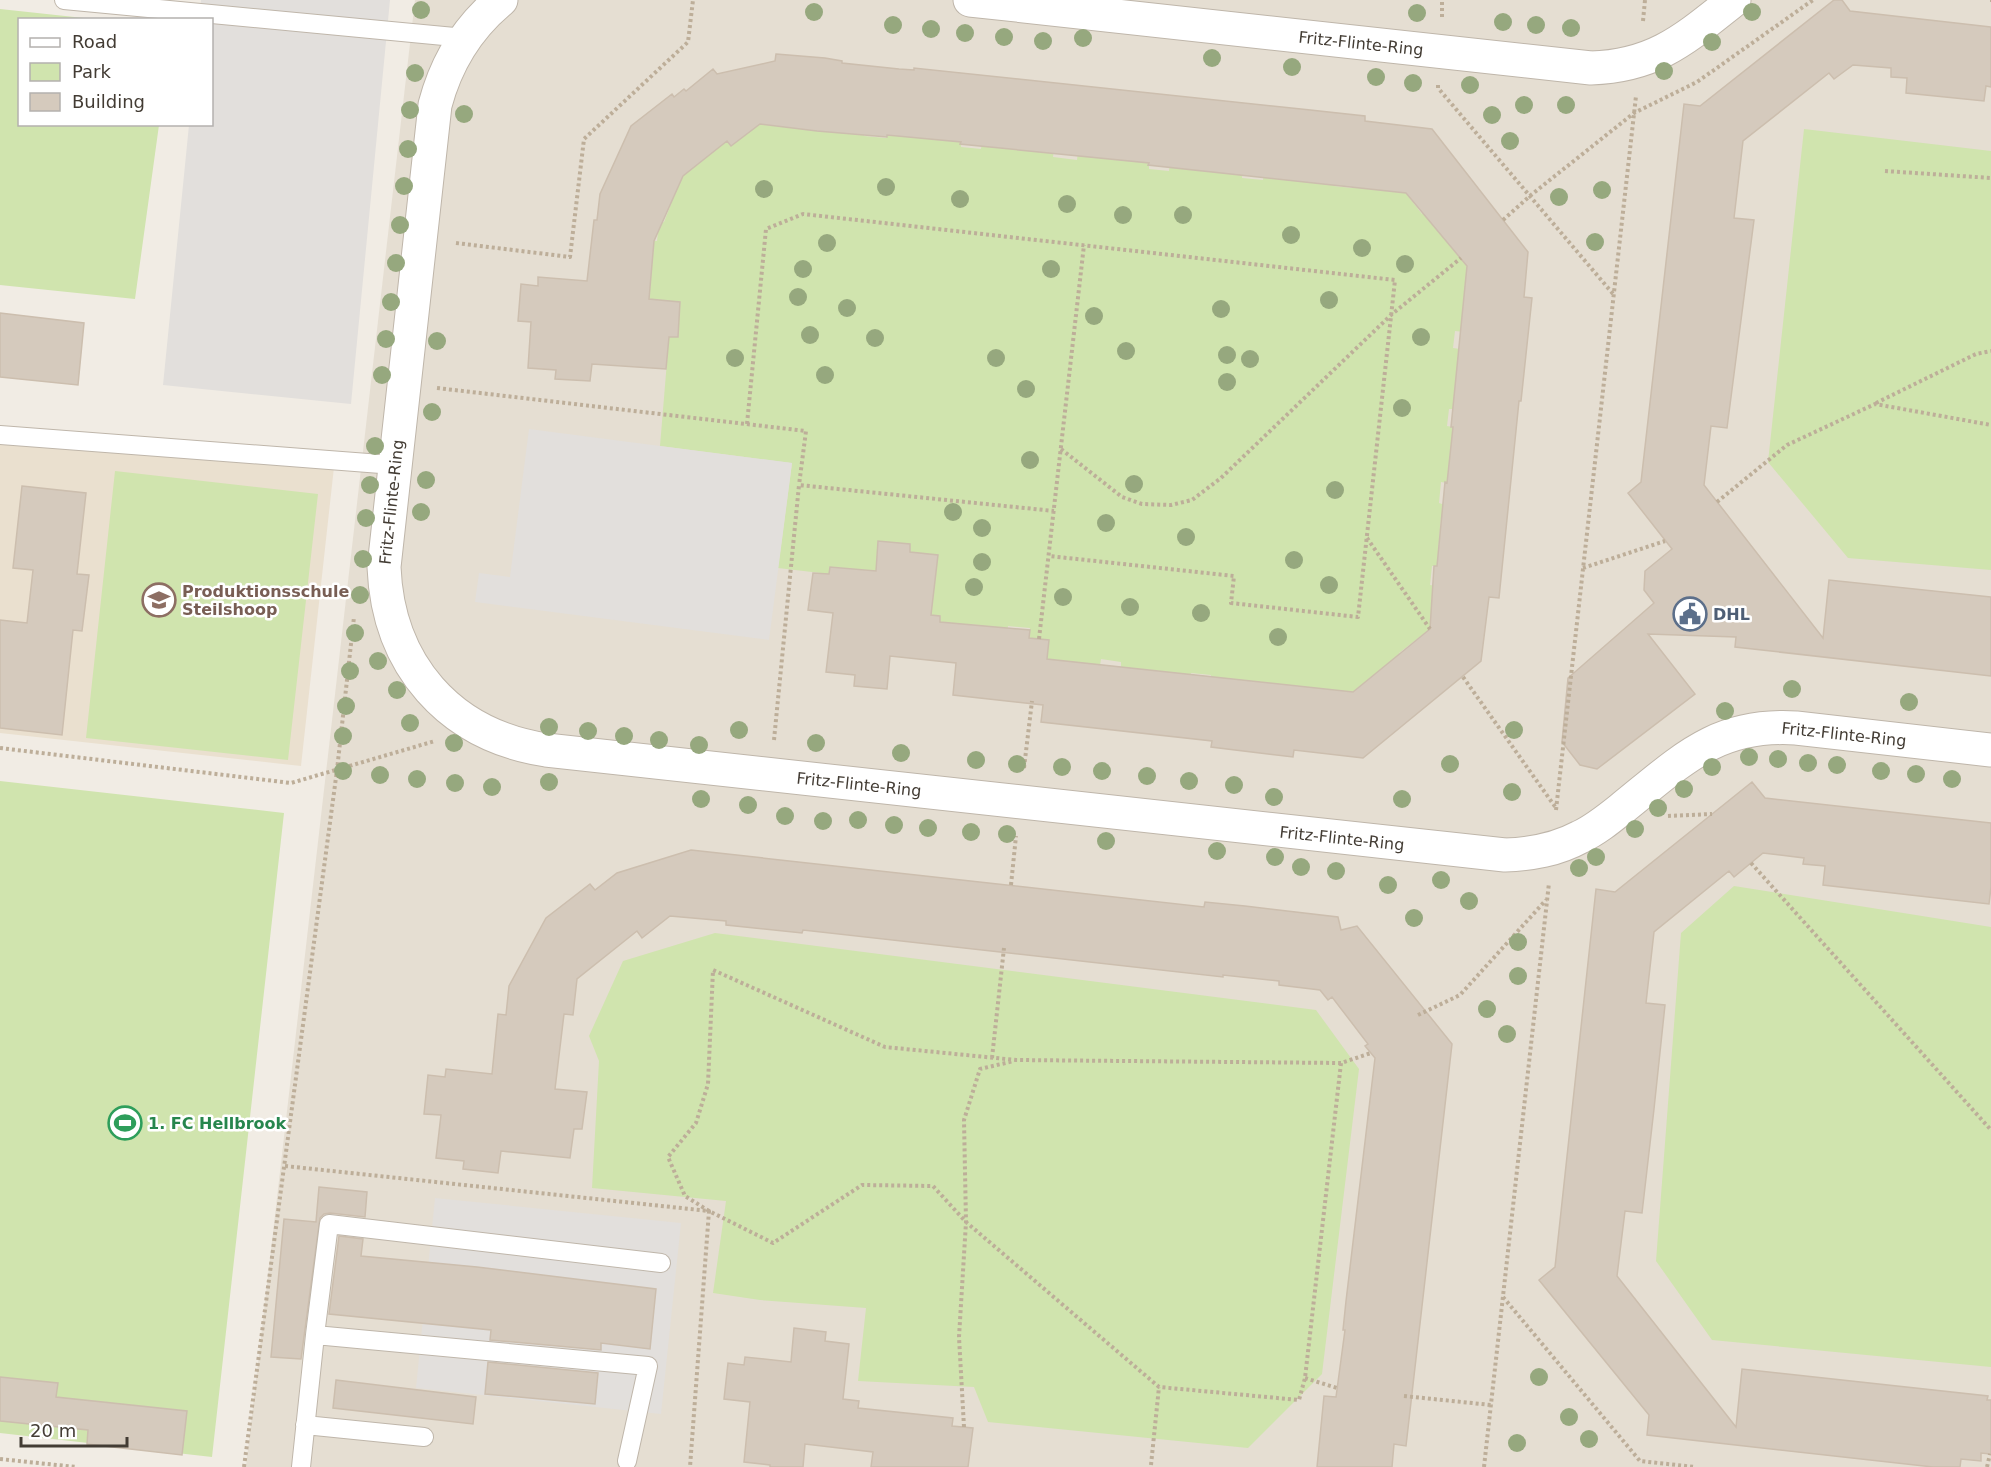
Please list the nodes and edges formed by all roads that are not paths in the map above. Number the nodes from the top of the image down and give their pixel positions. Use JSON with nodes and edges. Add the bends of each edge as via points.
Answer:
{"nodes":[{"id":1,"x":64,"y":0,"type":"edge"},
{"id":2,"x":501,"y":0,"type":"edge"},
{"id":3,"x":970,"y":0,"type":"edge"},
{"id":4,"x":1734,"y":0,"type":"edge"},
{"id":5,"x":465,"y":38,"type":"junction"},
{"id":6,"x":0,"y":435,"type":"edge"},
{"id":7,"x":394,"y":465,"type":"junction"},
{"id":8,"x":1991,"y":750,"type":"edge"},
{"id":9,"x":661,"y":1263,"type":"dead end"},
{"id":10,"x":315,"y":1335,"type":"junction"},
{"id":11,"x":305,"y":1425,"type":"junction"},
{"id":12,"x":424,"y":1437,"type":"dead end"},
{"id":13,"x":627,"y":1461,"type":"dead end"},
{"id":14,"x":301,"y":1467,"type":"edge"}],
"edges":[{"from":1,"to":5,"type":"lane"},
{"from":2,"to":5,"type":"street","name":"Fritz-Flinte-Ring"},
{"from":3,"to":4,"type":"street","name":"Fritz-Flinte-Ring","via":[[1599,68],[1653,56],[1674,46]]},
{"from":5,"to":7,"type":"street","name":"Fritz-Flinte-Ring","via":[[447,69],[435,105]]},
{"from":6,"to":7,"type":"lane"},
{"from":7,"to":8,"type":"street","name":"Fritz-Flinte-Ring","via":[[384,567],[392,620],[405,653],[424,682],[449,708],[478,728],[528,747],[1520,855],[1567,844],[1594,829],[1691,753],[1750,730],[1797,728]]},
{"from":9,"to":10,"type":"lane","via":[[329,1224]]},
{"from":10,"to":11,"type":"lane"},
{"from":10,"to":13,"type":"lane","via":[[648,1366]]},
{"from":11,"to":12,"type":"lane"},
{"from":11,"to":14,"type":"lane"}]}
